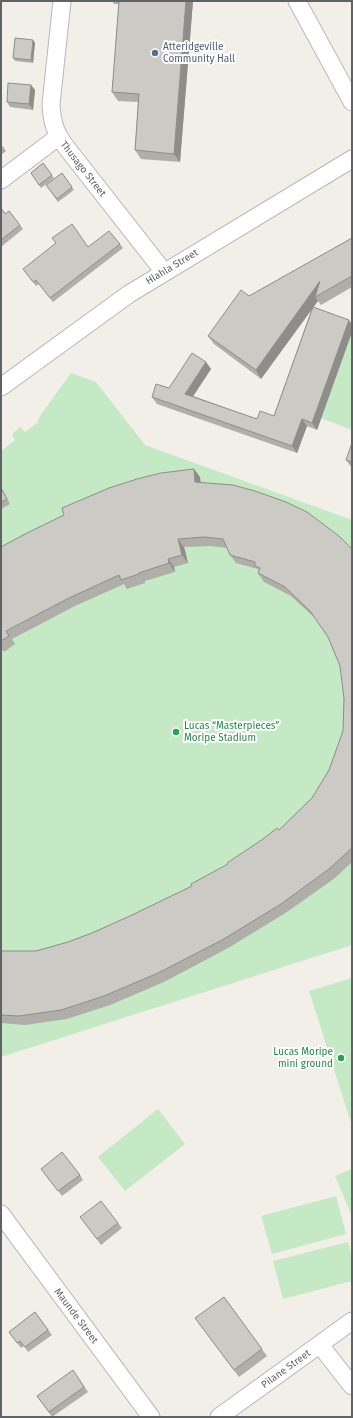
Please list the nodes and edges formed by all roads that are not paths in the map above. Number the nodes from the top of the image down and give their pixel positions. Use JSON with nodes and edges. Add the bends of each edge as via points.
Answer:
{"nodes":[{"id":1,"x":62,"y":1,"type":"edge"},
{"id":2,"x":297,"y":1,"type":"edge"},
{"id":3,"x":352,"y":102,"type":"edge"},
{"id":4,"x":58,"y":137,"type":"junction"},
{"id":5,"x":352,"y":159,"type":"edge"},
{"id":6,"x":1,"y":180,"type":"edge"},
{"id":7,"x":164,"y":272,"type":"junction"},
{"id":8,"x":1,"y":387,"type":"edge"},
{"id":9,"x":1,"y":1214,"type":"edge"},
{"id":10,"x":352,"y":1321,"type":"edge"},
{"id":11,"x":320,"y":1345,"type":"junction"},
{"id":12,"x":352,"y":1386,"type":"edge"},
{"id":13,"x":151,"y":1417,"type":"edge"},
{"id":14,"x":220,"y":1417,"type":"edge"}],
"edges":[{"from":1,"to":4,"type":"street","name":"Thusago Street","via":[[52,104],[54,128]]},
{"from":2,"to":3,"type":"street"},
{"from":4,"to":6,"type":"street"},
{"from":4,"to":7,"type":"street","name":"Thusago Street"},
{"from":5,"to":7,"type":"street","name":"Hlahla Street"},
{"from":7,"to":8,"type":"street","name":"Hlahla Street","via":[[129,294]]},
{"from":9,"to":13,"type":"street","name":"Maunde Street"},
{"from":10,"to":11,"type":"street","name":"Pilane Street"},
{"from":11,"to":12,"type":"street"},
{"from":11,"to":14,"type":"street","name":"Pilane Street"}]}
